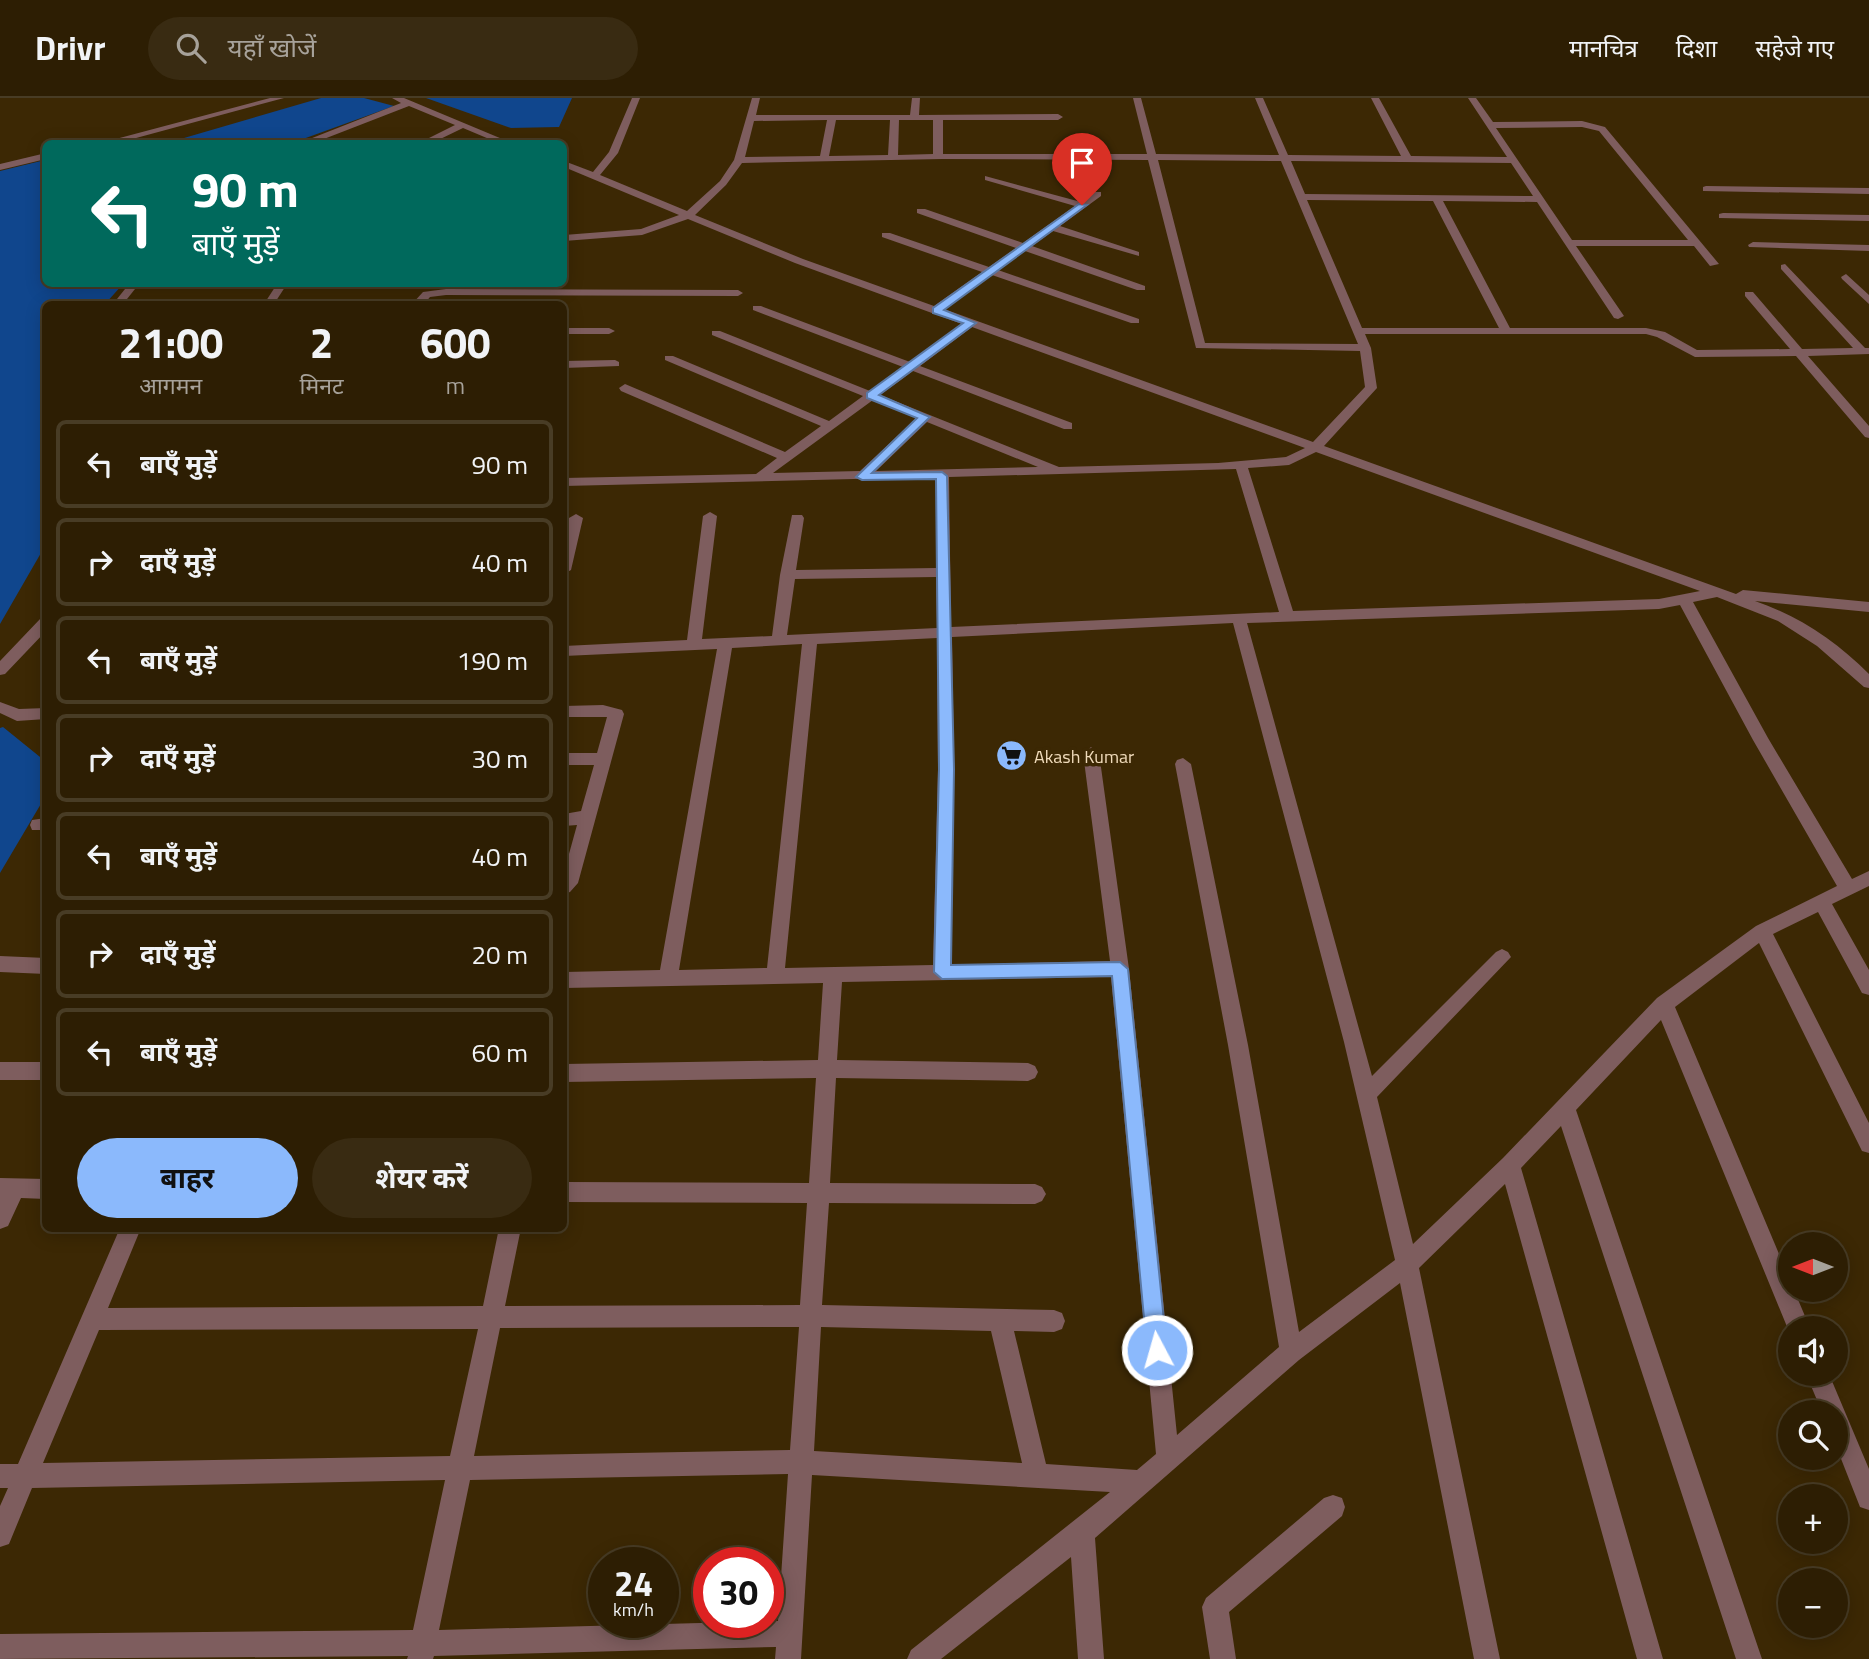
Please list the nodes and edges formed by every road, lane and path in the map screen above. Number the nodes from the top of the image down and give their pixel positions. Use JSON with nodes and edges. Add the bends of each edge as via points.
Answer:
{"nodes":[{"id":1,"x":280,"y":98,"type":"edge"},
{"id":2,"x":396,"y":98,"type":"edge"},
{"id":3,"x":635,"y":98,"type":"edge"},
{"id":4,"x":756,"y":98,"type":"edge"},
{"id":5,"x":916,"y":98,"type":"edge"},
{"id":6,"x":1137,"y":98,"type":"edge"},
{"id":7,"x":1259,"y":98,"type":"edge"},
{"id":8,"x":1375,"y":98,"type":"edge"},
{"id":9,"x":1472,"y":98,"type":"edge"},
{"id":10,"x":410,"y":103,"type":"junction"},
{"id":11,"x":832,"y":116,"type":"junction"},
{"id":12,"x":895,"y":117,"type":"junction"},
{"id":13,"x":914,"y":117,"type":"junction"},
{"id":14,"x":938,"y":117,"type":"junction"},
{"id":15,"x":1058,"y":117,"type":"dead end"},
{"id":16,"x":750,"y":118,"type":"junction"},
{"id":17,"x":462,"y":125,"type":"junction"},
{"id":18,"x":1489,"y":125,"type":"junction"},
{"id":19,"x":117,"y":140,"type":"edge"},
{"id":20,"x":312,"y":140,"type":"edge"},
{"id":21,"x":430,"y":140,"type":"edge"},
{"id":22,"x":500,"y":140,"type":"edge"},
{"id":23,"x":42,"y":157,"type":"edge"},
{"id":24,"x":938,"y":158,"type":"junction"},
{"id":25,"x":824,"y":159,"type":"junction"},
{"id":26,"x":893,"y":159,"type":"junction"},
{"id":27,"x":1152,"y":159,"type":"junction"},
{"id":28,"x":1284,"y":159,"type":"junction"},
{"id":29,"x":739,"y":160,"type":"junction"},
{"id":30,"x":1408,"y":160,"type":"junction"},
{"id":31,"x":1513,"y":160,"type":"junction"},
{"id":32,"x":567,"y":165,"type":"edge"},
{"id":33,"x":0,"y":167,"type":"edge"},
{"id":34,"x":594,"y":177,"type":"junction"},
{"id":35,"x":988,"y":178,"type":"dead end"},
{"id":36,"x":1706,"y":189,"type":"dead end"},
{"id":37,"x":1869,"y":191,"type":"edge"},
{"id":38,"x":1098,"y":194,"type":"dead end"},
{"id":39,"x":1301,"y":197,"type":"junction"},
{"id":40,"x":1436,"y":198,"type":"junction"},
{"id":41,"x":1539,"y":199,"type":"junction"},
{"id":42,"x":1082,"y":205,"type":"junction"},
{"id":43,"x":921,"y":211,"type":"dead end"},
{"id":44,"x":690,"y":215,"type":"junction"},
{"id":45,"x":1723,"y":216,"type":"dead end"},
{"id":46,"x":1869,"y":218,"type":"edge"},
{"id":47,"x":1052,"y":227,"type":"junction"},
{"id":48,"x":886,"y":235,"type":"dead end"},
{"id":49,"x":567,"y":238,"type":"edge"},
{"id":50,"x":1569,"y":243,"type":"junction"},
{"id":51,"x":1695,"y":243,"type":"junction"},
{"id":52,"x":1752,"y":245,"type":"dead end"},
{"id":53,"x":1023,"y":248,"type":"junction"},
{"id":54,"x":1869,"y":248,"type":"edge"},
{"id":55,"x":1135,"y":254,"type":"dead end"},
{"id":56,"x":1714,"y":264,"type":"dead end"},
{"id":57,"x":1786,"y":267,"type":"dead end"},
{"id":58,"x":992,"y":270,"type":"junction"},
{"id":59,"x":1846,"y":277,"type":"dead end"},
{"id":60,"x":132,"y":287,"type":"edge"},
{"id":61,"x":537,"y":288,"type":"edge"},
{"id":62,"x":1141,"y":288,"type":"dead end"},
{"id":63,"x":738,"y":293,"type":"dead end"},
{"id":64,"x":1749,"y":294,"type":"dead end"},
{"id":65,"x":120,"y":301,"type":"edge"},
{"id":66,"x":420,"y":301,"type":"edge"},
{"id":67,"x":1869,"y":301,"type":"edge"},
{"id":68,"x":757,"y":308,"type":"dead end"},
{"id":69,"x":936,"y":310,"type":"junction"},
{"id":70,"x":1618,"y":316,"type":"dead end"},
{"id":71,"x":1135,"y":321,"type":"dead end"},
{"id":72,"x":971,"y":323,"type":"junction"},
{"id":73,"x":567,"y":331,"type":"edge"},
{"id":74,"x":609,"y":331,"type":"dead end"},
{"id":75,"x":1358,"y":331,"type":"junction"},
{"id":76,"x":1507,"y":332,"type":"junction"},
{"id":77,"x":716,"y":333,"type":"dead end"},
{"id":78,"x":1365,"y":348,"type":"junction"},
{"id":79,"x":1799,"y":350,"type":"junction"},
{"id":80,"x":1865,"y":351,"type":"edge"},
{"id":81,"x":669,"y":358,"type":"dead end"},
{"id":82,"x":615,"y":364,"type":"dead end"},
{"id":83,"x":567,"y":365,"type":"edge"},
{"id":84,"x":909,"y":368,"type":"junction"},
{"id":85,"x":625,"y":388,"type":"dead end"},
{"id":86,"x":871,"y":396,"type":"junction"},
{"id":87,"x":925,"y":417,"type":"junction"},
{"id":88,"x":828,"y":425,"type":"junction"},
{"id":89,"x":1068,"y":426,"type":"dead end"},
{"id":90,"x":1869,"y":434,"type":"edge"},
{"id":91,"x":1316,"y":446,"type":"junction"},
{"id":92,"x":786,"y":457,"type":"junction"},
{"id":93,"x":1241,"y":466,"type":"junction"},
{"id":94,"x":1060,"y":471,"type":"junction"},
{"id":95,"x":942,"y":476,"type":"junction"},
{"id":96,"x":862,"y":477,"type":"junction"},
{"id":97,"x":758,"y":478,"type":"junction"},
{"id":98,"x":567,"y":482,"type":"edge"},
{"id":99,"x":710,"y":516,"type":"dead end"},
{"id":100,"x":576,"y":518,"type":"dead end"},
{"id":101,"x":797,"y":518,"type":"dead end"},
{"id":102,"x":567,"y":557,"type":"edge"},
{"id":103,"x":944,"y":572,"type":"junction"},
{"id":104,"x":787,"y":575,"type":"junction"},
{"id":105,"x":1716,"y":593,"type":"junction"},
{"id":106,"x":1684,"y":599,"type":"junction"},
{"id":107,"x":1869,"y":607,"type":"edge"},
{"id":108,"x":1288,"y":617,"type":"junction"},
{"id":109,"x":1239,"y":619,"type":"junction"},
{"id":110,"x":42,"y":625,"type":"edge"},
{"id":111,"x":945,"y":630,"type":"junction"},
{"id":112,"x":810,"y":640,"type":"junction"},
{"id":113,"x":779,"y":641,"type":"junction"},
{"id":114,"x":724,"y":644,"type":"junction"},
{"id":115,"x":694,"y":645,"type":"junction"},
{"id":116,"x":567,"y":651,"type":"edge"},
{"id":117,"x":0,"y":670,"type":"edge"},
{"id":118,"x":1869,"y":683,"type":"edge"},
{"id":119,"x":0,"y":707,"type":"edge"},
{"id":120,"x":567,"y":711,"type":"edge"},
{"id":121,"x":42,"y":713,"type":"edge"},
{"id":122,"x":1091,"y":753,"type":"dead end"},
{"id":123,"x":567,"y":759,"type":"edge"},
{"id":124,"x":603,"y":759,"type":"junction"},
{"id":125,"x":1184,"y":764,"type":"dead end"},
{"id":126,"x":587,"y":817,"type":"junction"},
{"id":127,"x":567,"y":820,"type":"edge"},
{"id":128,"x":1869,"y":878,"type":"edge"},
{"id":129,"x":567,"y":885,"type":"edge"},
{"id":130,"x":1848,"y":888,"type":"junction"},
{"id":131,"x":1821,"y":901,"type":"junction"},
{"id":132,"x":1762,"y":930,"type":"junction"},
{"id":133,"x":1502,"y":957,"type":"dead end"},
{"id":134,"x":42,"y":962,"type":"edge"},
{"id":135,"x":0,"y":964,"type":"edge"},
{"id":136,"x":1120,"y":969,"type":"junction"},
{"id":137,"x":942,"y":972,"type":"junction"},
{"id":138,"x":833,"y":975,"type":"junction"},
{"id":139,"x":775,"y":976,"type":"junction"},
{"id":140,"x":668,"y":978,"type":"junction"},
{"id":141,"x":567,"y":980,"type":"edge"},
{"id":142,"x":1869,"y":987,"type":"edge"},
{"id":143,"x":1664,"y":1004,"type":"junction"},
{"id":144,"x":827,"y":1069,"type":"junction"},
{"id":145,"x":0,"y":1071,"type":"edge"},
{"id":146,"x":42,"y":1071,"type":"edge"},
{"id":147,"x":1028,"y":1072,"type":"dead end"},
{"id":148,"x":567,"y":1073,"type":"edge"},
{"id":149,"x":1367,"y":1094,"type":"junction"},
{"id":150,"x":1565,"y":1108,"type":"junction"},
{"id":151,"x":1869,"y":1144,"type":"edge"},
{"id":152,"x":1510,"y":1165,"type":"junction"},
{"id":153,"x":8,"y":1188,"type":"edge"},
{"id":154,"x":42,"y":1189,"type":"edge"},
{"id":155,"x":567,"y":1192,"type":"edge"},
{"id":156,"x":819,"y":1193,"type":"junction"},
{"id":157,"x":1035,"y":1194,"type":"dead end"},
{"id":158,"x":0,"y":1219,"type":"edge"},
{"id":159,"x":129,"y":1232,"type":"edge"},
{"id":160,"x":509,"y":1232,"type":"edge"},
{"id":161,"x":1407,"y":1264,"type":"junction"},
{"id":162,"x":811,"y":1316,"type":"junction"},
{"id":163,"x":1793,"y":1316,"type":"edge"},
{"id":164,"x":491,"y":1317,"type":"junction"},
{"id":165,"x":92,"y":1319,"type":"junction"},
{"id":166,"x":1000,"y":1320,"type":"junction"},
{"id":167,"x":1054,"y":1321,"type":"dead end"},
{"id":168,"x":1291,"y":1352,"type":"junction"},
{"id":169,"x":1848,"y":1447,"type":"edge"},
{"id":170,"x":1168,"y":1459,"type":"junction"},
{"id":171,"x":801,"y":1462,"type":"junction"},
{"id":172,"x":460,"y":1470,"type":"junction"},
{"id":173,"x":26,"y":1474,"type":"junction"},
{"id":174,"x":0,"y":1476,"type":"edge"},
{"id":175,"x":1037,"y":1476,"type":"junction"},
{"id":176,"x":1141,"y":1482,"type":"junction"},
{"id":177,"x":1869,"y":1497,"type":"edge"},
{"id":178,"x":1333,"y":1507,"type":"dead end"},
{"id":179,"x":1082,"y":1533,"type":"junction"},
{"id":180,"x":0,"y":1535,"type":"edge"},
{"id":181,"x":789,"y":1646,"type":"edge"},
{"id":182,"x":0,"y":1647,"type":"edge"},
{"id":183,"x":422,"y":1651,"type":"edge"},
{"id":184,"x":922,"y":1658,"type":"edge"},
{"id":185,"x":1091,"y":1659,"type":"edge"},
{"id":186,"x":1223,"y":1659,"type":"edge"},
{"id":187,"x":1487,"y":1659,"type":"edge"},
{"id":188,"x":1650,"y":1659,"type":"edge"},
{"id":189,"x":1749,"y":1659,"type":"edge"}],
"edges":[{"from":1,"to":19,"type":"street"},
{"from":2,"to":10,"type":"street"},
{"from":3,"to":34,"type":"street","via":[[613,153]]},
{"from":4,"to":16,"type":"street"},
{"from":5,"to":13,"type":"street"},
{"from":6,"to":27,"type":"street"},
{"from":7,"to":28,"type":"street"},
{"from":8,"to":30,"type":"street"},
{"from":9,"to":18,"type":"street"},
{"from":10,"to":17,"type":"street"},
{"from":10,"to":20,"type":"street"},
{"from":11,"to":12,"type":"street"},
{"from":11,"to":16,"type":"street"},
{"from":11,"to":25,"type":"street"},
{"from":12,"to":13,"type":"street"},
{"from":12,"to":26,"type":"street"},
{"from":13,"to":14,"type":"street"},
{"from":14,"to":15,"type":"street"},
{"from":14,"to":24,"type":"street"},
{"from":16,"to":29,"type":"street"},
{"from":17,"to":21,"type":"street"},
{"from":17,"to":22,"type":"street"},
{"from":18,"to":31,"type":"street"},
{"from":18,"to":51,"type":"street","via":[[1598,127]]},
{"from":23,"to":33,"type":"street"},
{"from":24,"to":26,"type":"street"},
{"from":24,"to":27,"type":"street"},
{"from":25,"to":26,"type":"street"},
{"from":25,"to":29,"type":"street"},
{"from":27,"to":28,"type":"street"},
{"from":27,"to":78,"type":"street","via":[[1200,346]]},
{"from":28,"to":30,"type":"street"},
{"from":28,"to":39,"type":"street"},
{"from":29,"to":44,"type":"street"},
{"from":30,"to":31,"type":"street"},
{"from":31,"to":41,"type":"street"},
{"from":32,"to":34,"type":"street"},
{"from":34,"to":44,"type":"street"},
{"from":35,"to":42,"type":"street"},
{"from":36,"to":37,"type":"street"},
{"from":38,"to":42,"type":"street"},
{"from":39,"to":40,"type":"street"},
{"from":39,"to":75,"type":"street"},
{"from":40,"to":41,"type":"street"},
{"from":40,"to":76,"type":"street"},
{"from":41,"to":50,"type":"street"},
{"from":42,"to":47,"type":"street"},
{"from":43,"to":53,"type":"street"},
{"from":44,"to":49,"type":"street","via":[[642,232]]},
{"from":44,"to":69,"type":"street","via":[[799,261]]},
{"from":45,"to":46,"type":"street"},
{"from":47,"to":53,"type":"street"},
{"from":47,"to":55,"type":"street"},
{"from":48,"to":58,"type":"street"},
{"from":50,"to":51,"type":"street"},
{"from":50,"to":70,"type":"street"},
{"from":51,"to":56,"type":"street"},
{"from":52,"to":54,"type":"street"},
{"from":53,"to":58,"type":"street"},
{"from":53,"to":62,"type":"street"},
{"from":57,"to":80,"type":"street"},
{"from":58,"to":69,"type":"street"},
{"from":58,"to":71,"type":"street"},
{"from":59,"to":67,"type":"street"},
{"from":60,"to":65,"type":"street"},
{"from":61,"to":63,"type":"street"},
{"from":61,"to":66,"type":"street","via":[[435,293]]},
{"from":64,"to":79,"type":"street"},
{"from":68,"to":84,"type":"street"},
{"from":69,"to":72,"type":"street"},
{"from":72,"to":84,"type":"street"},
{"from":72,"to":91,"type":"street"},
{"from":73,"to":74,"type":"street"},
{"from":75,"to":76,"type":"street"},
{"from":75,"to":78,"type":"street"},
{"from":76,"to":79,"type":"street","via":[[1661,332],[1695,354]]},
{"from":77,"to":86,"type":"street"},
{"from":78,"to":91,"type":"street","via":[[1371,388]]},
{"from":79,"to":80,"type":"street"},
{"from":79,"to":90,"type":"street"},
{"from":81,"to":88,"type":"street"},
{"from":82,"to":83,"type":"street"},
{"from":84,"to":86,"type":"street"},
{"from":84,"to":89,"type":"street"},
{"from":85,"to":92,"type":"street"},
{"from":86,"to":87,"type":"street"},
{"from":86,"to":88,"type":"street"},
{"from":87,"to":94,"type":"street"},
{"from":87,"to":96,"type":"street"},
{"from":88,"to":92,"type":"street"},
{"from":91,"to":93,"type":"street","via":[[1289,461]]},
{"from":91,"to":105,"type":"street"},
{"from":92,"to":97,"type":"street"},
{"from":93,"to":94,"type":"street"},
{"from":93,"to":108,"type":"street"},
{"from":94,"to":95,"type":"street"},
{"from":95,"to":96,"type":"street"},
{"from":95,"to":103,"type":"street"},
{"from":96,"to":97,"type":"street"},
{"from":97,"to":98,"type":"street"},
{"from":99,"to":115,"type":"street"},
{"from":100,"to":102,"type":"street"},
{"from":101,"to":104,"type":"street"},
{"from":103,"to":104,"type":"street"},
{"from":103,"to":111,"type":"street"},
{"from":104,"to":113,"type":"street"},
{"from":105,"to":106,"type":"street"},
{"from":105,"to":107,"type":"street"},
{"from":105,"to":118,"type":"street","via":[[1795,622]]},
{"from":106,"to":108,"type":"street","via":[[1659,604]]},
{"from":106,"to":130,"type":"street"},
{"from":108,"to":109,"type":"street"},
{"from":109,"to":111,"type":"street"},
{"from":109,"to":149,"type":"street"},
{"from":110,"to":117,"type":"street"},
{"from":111,"to":112,"type":"street"},
{"from":111,"to":137,"type":"street"},
{"from":112,"to":113,"type":"street"},
{"from":112,"to":139,"type":"street"},
{"from":113,"to":114,"type":"street"},
{"from":114,"to":115,"type":"street"},
{"from":114,"to":140,"type":"street"},
{"from":115,"to":116,"type":"street"},
{"from":119,"to":121,"type":"street","via":[[18,715]]},
{"from":120,"to":124,"type":"street","via":[[615,713]]},
{"from":122,"to":136,"type":"street"},
{"from":123,"to":124,"type":"street"},
{"from":124,"to":126,"type":"street"},
{"from":125,"to":168,"type":"street"},
{"from":126,"to":127,"type":"street"},
{"from":126,"to":129,"type":"street"},
{"from":128,"to":130,"type":"street"},
{"from":130,"to":131,"type":"street"},
{"from":131,"to":132,"type":"street"},
{"from":131,"to":142,"type":"street"},
{"from":132,"to":143,"type":"street"},
{"from":132,"to":151,"type":"street"},
{"from":133,"to":149,"type":"street"},
{"from":134,"to":135,"type":"street"},
{"from":136,"to":137,"type":"street"},
{"from":136,"to":170,"type":"street"},
{"from":137,"to":138,"type":"street"},
{"from":138,"to":139,"type":"street"},
{"from":138,"to":144,"type":"street"},
{"from":139,"to":140,"type":"street"},
{"from":140,"to":141,"type":"street"},
{"from":143,"to":150,"type":"street"},
{"from":143,"to":163,"type":"street"},
{"from":144,"to":147,"type":"street"},
{"from":144,"to":148,"type":"street"},
{"from":144,"to":156,"type":"street"},
{"from":145,"to":146,"type":"street"},
{"from":149,"to":161,"type":"street"},
{"from":150,"to":152,"type":"street"},
{"from":150,"to":189,"type":"street"},
{"from":152,"to":161,"type":"street"},
{"from":152,"to":188,"type":"street"},
{"from":153,"to":154,"type":"street"},
{"from":153,"to":158,"type":"street"},
{"from":155,"to":156,"type":"street"},
{"from":156,"to":157,"type":"street"},
{"from":156,"to":162,"type":"street"},
{"from":159,"to":165,"type":"street"},
{"from":160,"to":164,"type":"street"},
{"from":161,"to":168,"type":"street"},
{"from":161,"to":187,"type":"street"},
{"from":162,"to":164,"type":"street"},
{"from":162,"to":166,"type":"street"},
{"from":162,"to":171,"type":"street"},
{"from":164,"to":165,"type":"street"},
{"from":164,"to":172,"type":"street"},
{"from":165,"to":173,"type":"street"},
{"from":166,"to":167,"type":"street"},
{"from":166,"to":175,"type":"street"},
{"from":168,"to":170,"type":"street"},
{"from":169,"to":177,"type":"street"},
{"from":170,"to":176,"type":"street"},
{"from":171,"to":172,"type":"street"},
{"from":171,"to":175,"type":"street"},
{"from":171,"to":181,"type":"street"},
{"from":172,"to":173,"type":"street"},
{"from":172,"to":183,"type":"street"},
{"from":173,"to":174,"type":"street"},
{"from":173,"to":180,"type":"street"},
{"from":175,"to":176,"type":"street"},
{"from":176,"to":179,"type":"street"},
{"from":178,"to":186,"type":"street","via":[[1215,1607]]},
{"from":179,"to":184,"type":"street"},
{"from":179,"to":185,"type":"street"},
{"from":181,"to":183,"type":"street"},
{"from":182,"to":183,"type":"street"}]}
